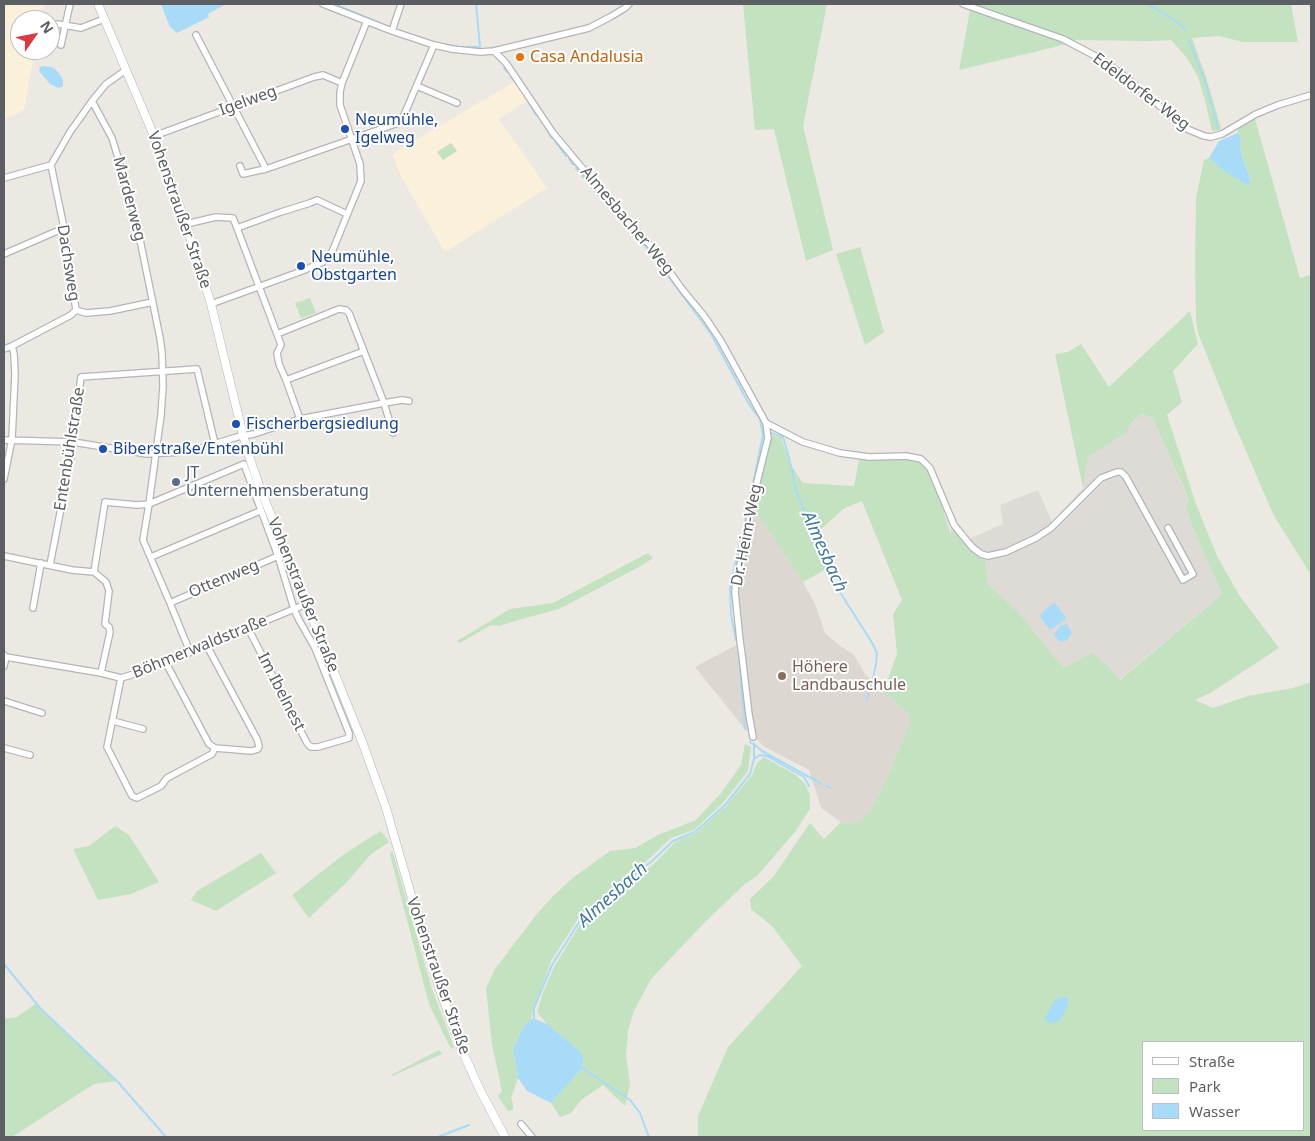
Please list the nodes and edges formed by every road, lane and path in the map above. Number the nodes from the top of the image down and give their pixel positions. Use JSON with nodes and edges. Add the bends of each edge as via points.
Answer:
{"nodes":[{"id":1,"x":70,"y":4,"type":"edge"},
{"id":2,"x":98,"y":4,"type":"edge"},
{"id":3,"x":323,"y":4,"type":"edge"},
{"id":4,"x":401,"y":4,"type":"edge"},
{"id":5,"x":629,"y":4,"type":"edge"},
{"id":6,"x":963,"y":4,"type":"edge"},
{"id":7,"x":104,"y":19,"type":"junction"},
{"id":8,"x":367,"y":21,"type":"junction"},
{"id":9,"x":60,"y":24,"type":"edge"},
{"id":10,"x":65,"y":25,"type":"junction"},
{"id":11,"x":392,"y":32,"type":"junction"},
{"id":12,"x":196,"y":35,"type":"dead end"},
{"id":13,"x":434,"y":45,"type":"junction"},
{"id":14,"x":61,"y":46,"type":"dead end"},
{"id":15,"x":494,"y":51,"type":"junction"},
{"id":16,"x":126,"y":70,"type":"junction"},
{"id":17,"x":342,"y":83,"type":"junction"},
{"id":18,"x":417,"y":86,"type":"junction"},
{"id":19,"x":1311,"y":95,"type":"edge"},
{"id":20,"x":92,"y":101,"type":"junction"},
{"id":21,"x":457,"y":102,"type":"dead end"},
{"id":22,"x":234,"y":106,"type":"junction"},
{"id":23,"x":154,"y":136,"type":"junction"},
{"id":24,"x":352,"y":140,"type":"junction"},
{"id":25,"x":51,"y":166,"type":"junction"},
{"id":26,"x":240,"y":166,"type":"dead end"},
{"id":27,"x":266,"y":169,"type":"junction"},
{"id":28,"x":4,"y":178,"type":"edge"},
{"id":29,"x":347,"y":214,"type":"junction"},
{"id":30,"x":186,"y":224,"type":"junction"},
{"id":31,"x":64,"y":228,"type":"junction"},
{"id":32,"x":236,"y":228,"type":"junction"},
{"id":33,"x":4,"y":254,"type":"edge"},
{"id":34,"x":259,"y":287,"type":"junction"},
{"id":35,"x":153,"y":302,"type":"junction"},
{"id":36,"x":211,"y":304,"type":"junction"},
{"id":37,"x":76,"y":310,"type":"junction"},
{"id":38,"x":277,"y":334,"type":"junction"},
{"id":39,"x":12,"y":346,"type":"junction"},
{"id":40,"x":4,"y":349,"type":"edge"},
{"id":41,"x":364,"y":351,"type":"junction"},
{"id":42,"x":163,"y":370,"type":"junction"},
{"id":43,"x":286,"y":380,"type":"junction"},
{"id":44,"x":408,"y":401,"type":"dead end"},
{"id":45,"x":384,"y":403,"type":"junction"},
{"id":46,"x":300,"y":419,"type":"junction"},
{"id":47,"x":766,"y":423,"type":"junction"},
{"id":48,"x":393,"y":433,"type":"dead end"},
{"id":49,"x":243,"y":435,"type":"junction"},
{"id":50,"x":12,"y":439,"type":"junction"},
{"id":51,"x":4,"y":440,"type":"edge"},
{"id":52,"x":73,"y":442,"type":"junction"},
{"id":53,"x":215,"y":444,"type":"junction"},
{"id":54,"x":156,"y":453,"type":"junction"},
{"id":55,"x":4,"y":479,"type":"edge"},
{"id":56,"x":149,"y":504,"type":"junction"},
{"id":57,"x":260,"y":511,"type":"junction"},
{"id":58,"x":1168,"y":528,"type":"dead end"},
{"id":59,"x":4,"y":556,"type":"edge"},
{"id":60,"x":278,"y":556,"type":"junction"},
{"id":61,"x":151,"y":558,"type":"junction"},
{"id":62,"x":41,"y":563,"type":"junction"},
{"id":63,"x":50,"y":565,"type":"junction"},
{"id":64,"x":94,"y":572,"type":"junction"},
{"id":65,"x":170,"y":603,"type":"junction"},
{"id":66,"x":306,"y":604,"type":"junction"},
{"id":67,"x":33,"y":608,"type":"dead end"},
{"id":68,"x":294,"y":609,"type":"junction"},
{"id":69,"x":248,"y":628,"type":"junction"},
{"id":70,"x":207,"y":646,"type":"junction"},
{"id":71,"x":190,"y":652,"type":"junction"},
{"id":72,"x":5,"y":656,"type":"edge"},
{"id":73,"x":166,"y":663,"type":"junction"},
{"id":74,"x":4,"y":666,"type":"edge"},
{"id":75,"x":101,"y":673,"type":"junction"},
{"id":76,"x":121,"y":678,"type":"junction"},
{"id":77,"x":4,"y":701,"type":"edge"},
{"id":78,"x":42,"y":713,"type":"dead end"},
{"id":79,"x":113,"y":721,"type":"junction"},
{"id":80,"x":143,"y":729,"type":"dead end"},
{"id":81,"x":349,"y":738,"type":"joint"},
{"id":82,"x":753,"y":738,"type":"dead end"},
{"id":83,"x":4,"y":748,"type":"edge"},
{"id":84,"x":215,"y":748,"type":"junction"},
{"id":85,"x":30,"y":755,"type":"dead end"},
{"id":86,"x":521,"y":1124,"type":"dead end"},
{"id":87,"x":505,"y":1137,"type":"edge"},
{"id":88,"x":532,"y":1137,"type":"edge"}],
"edges":[{"from":1,"to":10,"type":"street"},
{"from":2,"to":7,"type":"main road","name":"Vohenstraußer Straße"},
{"from":3,"to":8,"type":"street"},
{"from":4,"to":11,"type":"street"},
{"from":5,"to":15,"type":"street","via":[[589,28]]},
{"from":6,"to":19,"type":"street","name":"Edeldorfer Weg","via":[[1063,39],[1099,58],[1196,134],[1208,137],[1222,134],[1256,114]]},
{"from":7,"to":10,"type":"street","via":[[81,28]]},
{"from":7,"to":16,"type":"main road","name":"Vohenstraußer Straße"},
{"from":8,"to":11,"type":"street"},
{"from":8,"to":17,"type":"street"},
{"from":9,"to":10,"type":"street"},
{"from":10,"to":14,"type":"street"},
{"from":11,"to":13,"type":"street"},
{"from":12,"to":22,"type":"street"},
{"from":13,"to":15,"type":"street","via":[[467,51]]},
{"from":13,"to":18,"type":"street"},
{"from":15,"to":47,"type":"street","name":"Almesbacher Weg","via":[[506,63],[553,133],[653,248],[706,317]]},
{"from":16,"to":20,"type":"street","via":[[106,84]]},
{"from":16,"to":23,"type":"main road","name":"Vohenstraußer Straße"},
{"from":17,"to":22,"type":"street","name":"Igelweg","via":[[323,75]]},
{"from":17,"to":24,"type":"street","via":[[340,105]]},
{"from":18,"to":21,"type":"street"},
{"from":18,"to":24,"type":"street","via":[[401,122]]},
{"from":20,"to":25,"type":"street"},
{"from":20,"to":35,"type":"street","name":"Marderweg","via":[[112,138],[121,167]]},
{"from":22,"to":23,"type":"street","name":"Igelweg"},
{"from":22,"to":27,"type":"street"},
{"from":23,"to":30,"type":"main road","name":"Vohenstraußer Straße"},
{"from":24,"to":27,"type":"street"},
{"from":24,"to":29,"type":"street","via":[[360,164],[361,181]]},
{"from":25,"to":28,"type":"street"},
{"from":25,"to":31,"type":"street","name":"Dachsweg"},
{"from":26,"to":27,"type":"street","via":[[243,178],[256,170]]},
{"from":29,"to":32,"type":"street","via":[[317,200]]},
{"from":29,"to":34,"type":"street","via":[[332,252],[323,262]]},
{"from":30,"to":32,"type":"street","via":[[216,217],[233,218]]},
{"from":30,"to":36,"type":"main road","name":"Vohenstraußer Straße"},
{"from":31,"to":33,"type":"street"},
{"from":31,"to":37,"type":"street","name":"Dachsweg"},
{"from":32,"to":34,"type":"street"},
{"from":34,"to":36,"type":"street"},
{"from":34,"to":38,"type":"street"},
{"from":35,"to":37,"type":"street","via":[[110,311],[86,313]]},
{"from":35,"to":42,"type":"street","name":"Marderweg"},
{"from":36,"to":49,"type":"main road","name":"Vohenstraußer Straße"},
{"from":37,"to":39,"type":"street","name":"Dachsweg"},
{"from":38,"to":41,"type":"street","via":[[344,309],[349,313]]},
{"from":38,"to":43,"type":"street","via":[[279,364]]},
{"from":39,"to":40,"type":"street","name":"Dachsweg"},
{"from":39,"to":50,"type":"street","via":[[15,374]]},
{"from":41,"to":43,"type":"street"},
{"from":41,"to":45,"type":"street"},
{"from":42,"to":52,"type":"street","name":"Entenbühlstraße","via":[[81,376]]},
{"from":42,"to":53,"type":"street","name":"Entenbühlstraße","via":[[197,369]]},
{"from":42,"to":54,"type":"street","name":"Marderweg"},
{"from":43,"to":46,"type":"street"},
{"from":44,"to":45,"type":"street"},
{"from":45,"to":46,"type":"street"},
{"from":45,"to":48,"type":"street"},
{"from":46,"to":49,"type":"street"},
{"from":47,"to":58,"type":"street","via":[[789,436],[840,453],[921,459],[930,468],[954,525],[972,547],[988,556],[1006,552],[1036,538],[1051,528],[1101,478],[1116,472],[1126,477],[1183,580],[1194,574]]},
{"from":47,"to":82,"type":"street","name":"Dr.-Heim-Weg","via":[[768,438],[750,510],[735,592]]},
{"from":49,"to":53,"type":"street"},
{"from":49,"to":66,"type":"main road","name":"Vohenstraußer Straße","via":[[260,488]]},
{"from":50,"to":51,"type":"street"},
{"from":50,"to":52,"type":"street"},
{"from":50,"to":55,"type":"street"},
{"from":52,"to":54,"type":"street"},
{"from":52,"to":63,"type":"street","name":"Entenbühlstraße"},
{"from":53,"to":54,"type":"street","via":[[183,452]]},
{"from":54,"to":56,"type":"street","name":"Marderweg"},
{"from":56,"to":57,"type":"street","name":"Vohenstraußer Straße","via":[[244,464]]},
{"from":56,"to":61,"type":"street","name":"Marderweg","via":[[143,540]]},
{"from":56,"to":64,"type":"street","via":[[105,502]]},
{"from":57,"to":60,"type":"street","name":"Vohenstraußer Straße"},
{"from":57,"to":61,"type":"street"},
{"from":59,"to":62,"type":"street"},
{"from":60,"to":65,"type":"street","name":"Ottenweg"},
{"from":60,"to":68,"type":"street","name":"Vohenstraußer Straße"},
{"from":61,"to":65,"type":"street","name":"Marderweg"},
{"from":62,"to":63,"type":"street"},
{"from":62,"to":67,"type":"street"},
{"from":63,"to":64,"type":"street"},
{"from":64,"to":75,"type":"street","via":[[106,582],[109,592],[105,624],[110,632]]},
{"from":65,"to":71,"type":"street","name":"Marderweg"},
{"from":66,"to":68,"type":"street","name":"Böhmerwaldstraße"},
{"from":66,"to":87,"type":"main road","name":"Vohenstraußer Straße","via":[[365,747],[461,1048]]},
{"from":68,"to":69,"type":"street","name":"Böhmerwaldstraße"},
{"from":68,"to":81,"type":"street","name":"Vohenstraußer Straße","via":[[315,648]]},
{"from":69,"to":70,"type":"street","name":"Böhmerwaldstraße"},
{"from":69,"to":81,"type":"street","name":"Im Ibelnest","via":[[307,743],[318,747]]},
{"from":70,"to":71,"type":"street","name":"Böhmerwaldstraße"},
{"from":70,"to":84,"type":"street","via":[[259,746],[252,752]]},
{"from":71,"to":73,"type":"street","name":"Böhmerwaldstraße"},
{"from":72,"to":74,"type":"street"},
{"from":72,"to":75,"type":"street","name":"Böhmerwaldstraße"},
{"from":73,"to":76,"type":"street","name":"Böhmerwaldstraße"},
{"from":73,"to":84,"type":"street","via":[[209,744]]},
{"from":75,"to":76,"type":"street","name":"Böhmerwaldstraße"},
{"from":76,"to":79,"type":"street"},
{"from":77,"to":78,"type":"street"},
{"from":79,"to":80,"type":"street"},
{"from":79,"to":84,"type":"street","via":[[107,748],[132,796],[137,798],[161,786],[166,778],[212,754]]},
{"from":83,"to":85,"type":"street"},
{"from":86,"to":88,"type":"street"}]}
